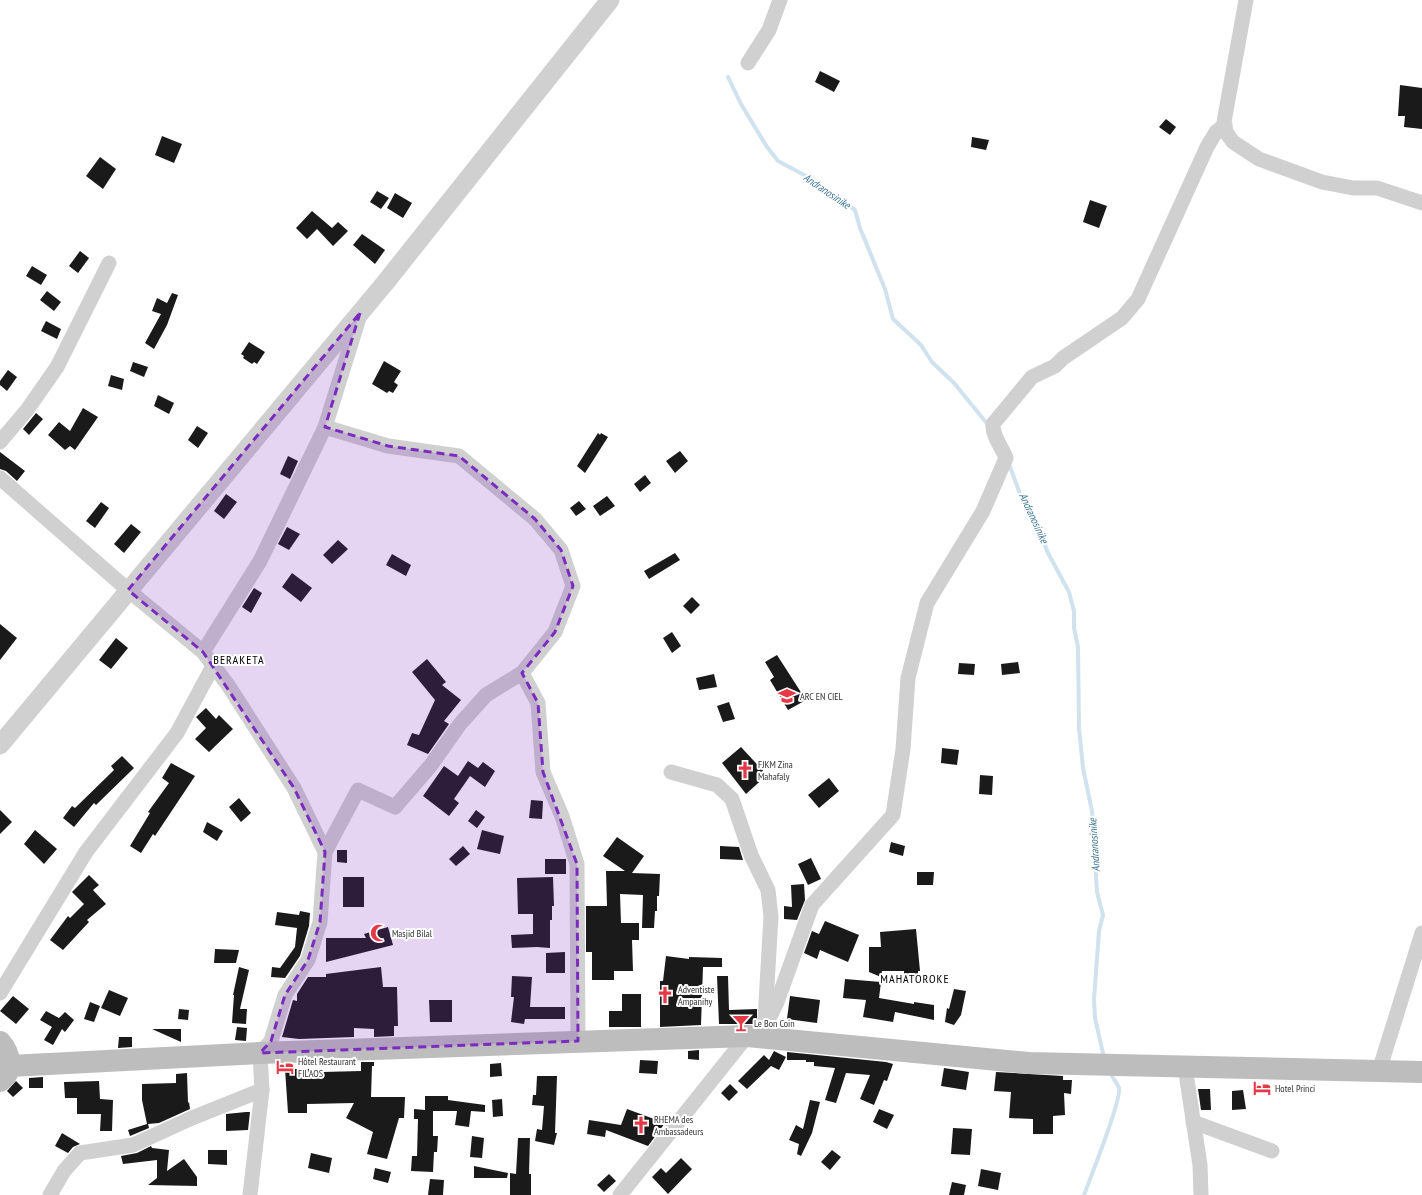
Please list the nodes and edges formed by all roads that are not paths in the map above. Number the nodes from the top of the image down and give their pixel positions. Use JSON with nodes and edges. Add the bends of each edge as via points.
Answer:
{"nodes":[{"id":1,"x":610,"y":0,"type":"edge"},
{"id":2,"x":780,"y":0,"type":"edge"},
{"id":3,"x":1246,"y":0,"type":"edge"},
{"id":4,"x":748,"y":63,"type":"dead end"},
{"id":5,"x":1225,"y":125,"type":"junction"},
{"id":6,"x":1422,"y":203,"type":"edge"},
{"id":7,"x":109,"y":263,"type":"dead end"},
{"id":8,"x":360,"y":313,"type":"junction"},
{"id":9,"x":325,"y":427,"type":"junction"},
{"id":10,"x":0,"y":442,"type":"edge"},
{"id":11,"x":0,"y":478,"type":"edge"},
{"id":12,"x":128,"y":590,"type":"junction"},
{"id":13,"x":203,"y":652,"type":"junction"},
{"id":14,"x":213,"y":666,"type":"junction"},
{"id":15,"x":522,"y":673,"type":"junction"},
{"id":16,"x":0,"y":745,"type":"edge"},
{"id":17,"x":671,"y":772,"type":"dead end"},
{"id":18,"x":325,"y":852,"type":"junction"},
{"id":19,"x":1422,"y":933,"type":"edge"},
{"id":20,"x":0,"y":993,"type":"edge"},
{"id":21,"x":756,"y":1033,"type":"junction"},
{"id":22,"x":0,"y":1042,"type":"edge"},
{"id":23,"x":578,"y":1042,"type":"junction"},
{"id":24,"x":260,"y":1053,"type":"junction"},
{"id":25,"x":1185,"y":1067,"type":"junction"},
{"id":26,"x":1379,"y":1071,"type":"junction"},
{"id":27,"x":1422,"y":1072,"type":"edge"},
{"id":28,"x":5,"y":1073,"type":"edge"},
{"id":29,"x":262,"y":1090,"type":"junction"},
{"id":30,"x":1193,"y":1122,"type":"junction"},
{"id":31,"x":1272,"y":1151,"type":"dead end"},
{"id":32,"x":50,"y":1195,"type":"edge"},
{"id":33,"x":250,"y":1195,"type":"edge"},
{"id":34,"x":620,"y":1195,"type":"edge"},
{"id":35,"x":1201,"y":1195,"type":"edge"}],
"edges":[{"from":1,"to":8,"type":"street"},
{"from":2,"to":4,"type":"street","via":[[769,30]]},
{"from":3,"to":5,"type":"street","via":[[1241,39],[1225,110]]},
{"from":5,"to":6,"type":"street","via":[[1226,132],[1233,142],[1259,159],[1322,182],[1353,188],[1378,188]]},
{"from":5,"to":21,"type":"street","via":[[1216,132],[1207,147],[1179,205],[1146,285],[1129,312],[1055,366],[1032,378],[993,424],[993,431],[1006,458],[983,511],[927,603],[908,678],[903,749],[893,815],[812,905],[777,1002]]},
{"from":7,"to":10,"type":"street","via":[[57,367],[27,410]]},
{"from":8,"to":9,"type":"street"},
{"from":8,"to":12,"type":"street"},
{"from":9,"to":13,"type":"street","via":[[260,561]]},
{"from":9,"to":15,"type":"street","via":[[388,446],[459,456],[535,519],[561,550],[573,586],[555,632]]},
{"from":11,"to":12,"type":"street"},
{"from":12,"to":13,"type":"street"},
{"from":12,"to":16,"type":"street"},
{"from":13,"to":14,"type":"street"},
{"from":14,"to":18,"type":"street","via":[[294,788]]},
{"from":14,"to":20,"type":"street","via":[[177,733],[86,852]]},
{"from":15,"to":18,"type":"street","via":[[486,695],[395,807],[358,790]]},
{"from":15,"to":23,"type":"street","via":[[538,703],[543,772],[562,816],[577,864]]},
{"from":17,"to":21,"type":"street","via":[[717,785],[732,799],[752,855],[768,890],[771,917],[769,976]]},
{"from":18,"to":24,"type":"street","via":[[320,922],[308,960],[285,995],[271,1041]]},
{"from":19,"to":26,"type":"street"},
{"from":21,"to":23,"type":"main road"},
{"from":21,"to":25,"type":"main road","via":[[1030,1064]]},
{"from":21,"to":34,"type":"street"},
{"from":22,"to":28,"type":"main road","via":[[8,1051]]},
{"from":23,"to":24,"type":"main road"},
{"from":24,"to":28,"type":"main road"},
{"from":24,"to":29,"type":"street"},
{"from":25,"to":26,"type":"main road"},
{"from":25,"to":30,"type":"street"},
{"from":26,"to":27,"type":"main road"},
{"from":29,"to":32,"type":"street","via":[[133,1145],[80,1153],[64,1171]]},
{"from":29,"to":33,"type":"street"},
{"from":30,"to":31,"type":"street"},
{"from":30,"to":35,"type":"street","via":[[1200,1165]]}]}
